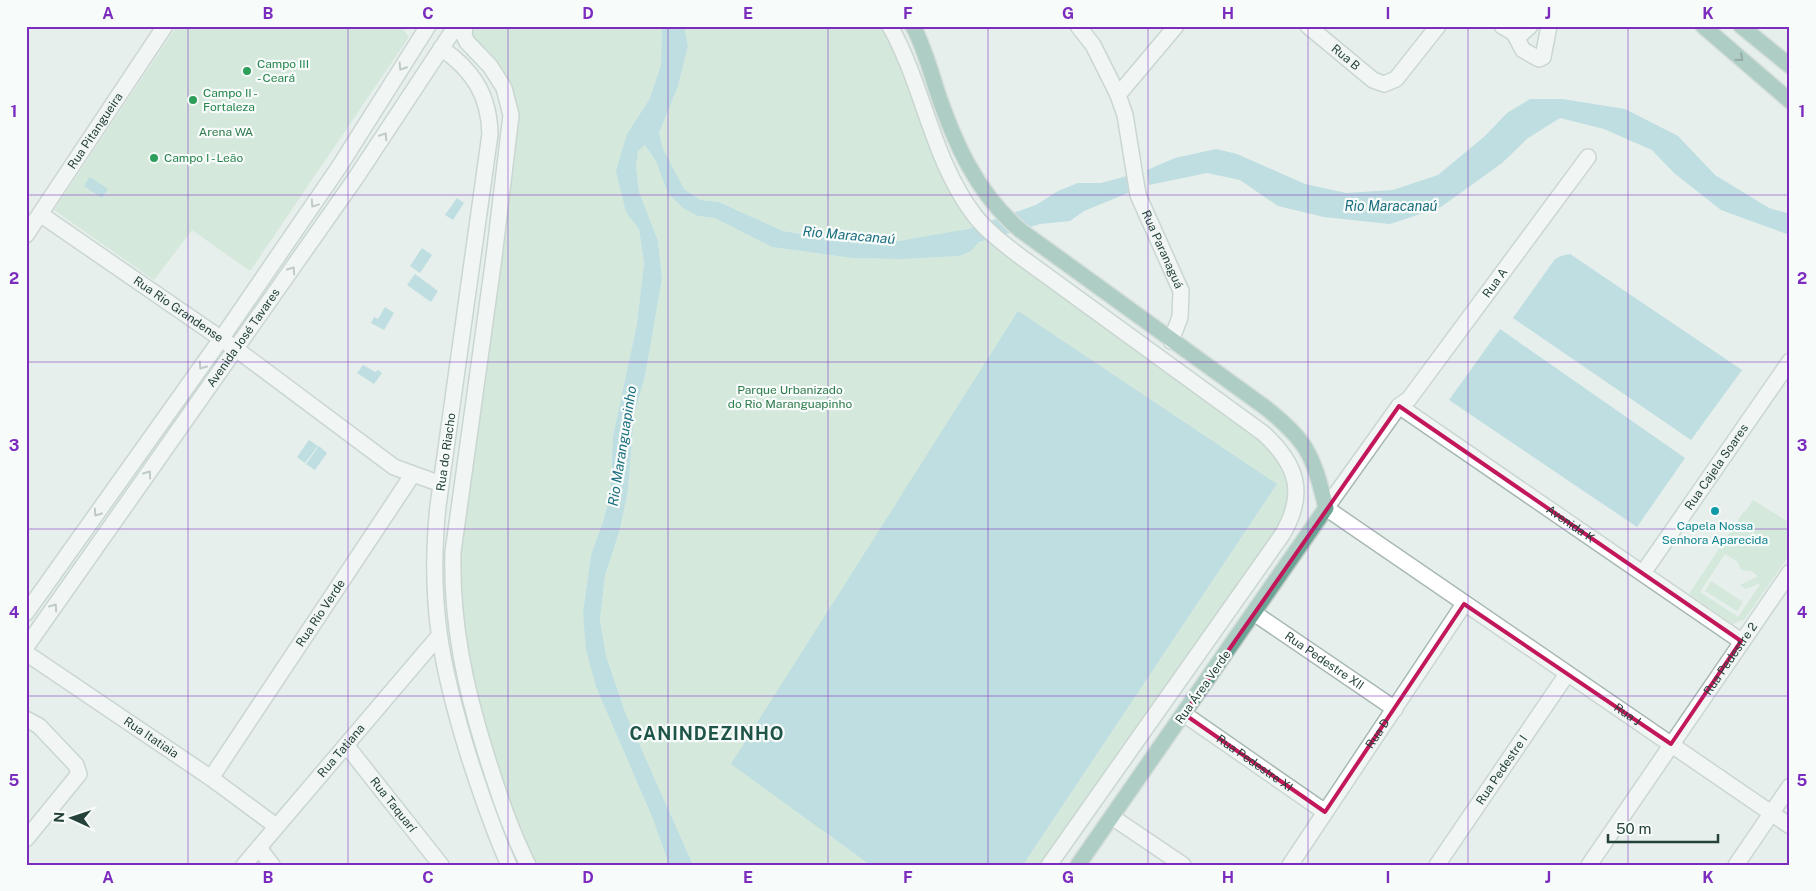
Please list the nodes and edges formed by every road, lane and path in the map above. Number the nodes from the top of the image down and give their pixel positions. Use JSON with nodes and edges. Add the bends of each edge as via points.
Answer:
{"nodes":[{"id":1,"x":456,"y":26,"type":"edge"},
{"id":2,"x":464,"y":26,"type":"edge"},
{"id":3,"x":890,"y":26,"type":"edge"},
{"id":4,"x":913,"y":26,"type":"edge"},
{"id":5,"x":1078,"y":26,"type":"edge"},
{"id":6,"x":1176,"y":26,"type":"edge"},
{"id":7,"x":1308,"y":26,"type":"edge"},
{"id":8,"x":1438,"y":26,"type":"edge"},
{"id":9,"x":1502,"y":26,"type":"edge"},
{"id":10,"x":1549,"y":26,"type":"edge"},
{"id":11,"x":1703,"y":26,"type":"edge"},
{"id":12,"x":1742,"y":26,"type":"edge"},
{"id":13,"x":162,"y":27,"type":"edge"},
{"id":14,"x":424,"y":28,"type":"edge"},
{"id":15,"x":1521,"y":32,"type":"edge"},
{"id":16,"x":441,"y":48,"type":"junction"},
{"id":17,"x":1790,"y":66,"type":"edge"},
{"id":18,"x":1118,"y":95,"type":"junction"},
{"id":19,"x":1790,"y":101,"type":"edge"},
{"id":20,"x":1588,"y":157,"type":"dead end"},
{"id":21,"x":339,"y":167,"type":"junction"},
{"id":22,"x":355,"y":179,"type":"junction"},
{"id":23,"x":40,"y":214,"type":"junction"},
{"id":24,"x":26,"y":235,"type":"edge"},
{"id":25,"x":221,"y":339,"type":"junction"},
{"id":26,"x":1171,"y":341,"type":"junction"},
{"id":27,"x":236,"y":350,"type":"junction"},
{"id":28,"x":1790,"y":361,"type":"edge"},
{"id":29,"x":1399,"y":406,"type":"junction"},
{"id":30,"x":413,"y":474,"type":"junction"},
{"id":31,"x":441,"y":484,"type":"junction"},
{"id":32,"x":1326,"y":508,"type":"junction"},
{"id":33,"x":1790,"y":572,"type":"edge"},
{"id":34,"x":1643,"y":573,"type":"junction"},
{"id":35,"x":1464,"y":604,"type":"junction"},
{"id":36,"x":26,"y":613,"type":"edge"},
{"id":37,"x":1254,"y":613,"type":"junction"},
{"id":38,"x":438,"y":637,"type":"junction"},
{"id":39,"x":1741,"y":641,"type":"junction"},
{"id":40,"x":26,"y":647,"type":"edge"},
{"id":41,"x":26,"y":653,"type":"edge"},
{"id":42,"x":1566,"y":674,"type":"junction"},
{"id":43,"x":1395,"y":709,"type":"junction"},
{"id":44,"x":1184,"y":714,"type":"junction"},
{"id":45,"x":26,"y":719,"type":"edge"},
{"id":46,"x":1671,"y":744,"type":"junction"},
{"id":47,"x":346,"y":745,"type":"junction"},
{"id":48,"x":211,"y":778,"type":"junction"},
{"id":49,"x":1790,"y":786,"type":"edge"},
{"id":50,"x":1325,"y":812,"type":"junction"},
{"id":51,"x":1771,"y":813,"type":"junction"},
{"id":52,"x":1112,"y":817,"type":"junction"},
{"id":53,"x":276,"y":826,"type":"junction"},
{"id":54,"x":1790,"y":826,"type":"edge"},
{"id":55,"x":26,"y":839,"type":"edge"},
{"id":56,"x":259,"y":848,"type":"junction"},
{"id":57,"x":244,"y":865,"type":"edge"},
{"id":58,"x":272,"y":865,"type":"edge"},
{"id":59,"x":441,"y":865,"type":"edge"},
{"id":60,"x":509,"y":865,"type":"edge"},
{"id":61,"x":528,"y":865,"type":"edge"},
{"id":62,"x":1049,"y":865,"type":"edge"},
{"id":63,"x":1078,"y":865,"type":"edge"},
{"id":64,"x":1183,"y":865,"type":"edge"},
{"id":65,"x":1290,"y":865,"type":"edge"},
{"id":66,"x":1437,"y":865,"type":"edge"},
{"id":67,"x":1589,"y":865,"type":"edge"},
{"id":68,"x":1736,"y":865,"type":"edge"}],
"edges":[{"from":1,"to":16,"type":"street","name":"Avenida José Tavares"},
{"from":2,"to":61,"type":"street","via":[[467,42],[490,66],[504,88],[511,115],[496,248],[453,552],[452,596],[463,673],[475,719],[504,811]]},
{"from":3,"to":62,"type":"street","via":[[947,170],[983,224],[996,237],[1263,433],[1291,465],[1295,482],[1294,510],[1282,535]]},
{"from":4,"to":26,"type":"main road","via":[[950,128],[981,189],[1004,217],[1020,230]]},
{"from":5,"to":18,"type":"street","name":"Rua Paranaguá","via":[[1093,45]]},
{"from":6,"to":18,"type":"street"},
{"from":7,"to":8,"type":"street","name":"Rua B","via":[[1373,80],[1384,84],[1396,80]]},
{"from":9,"to":15,"type":"street"},
{"from":10,"to":15,"type":"street","via":[[1546,50],[1539,59],[1523,50]]},
{"from":11,"to":19,"type":"main road","one_way":true},
{"from":12,"to":17,"type":"main road"},
{"from":13,"to":23,"type":"street","name":"Rua Pitangueira"},
{"from":14,"to":21,"type":"street","name":"Avenida José Tavares","one_way":true},
{"from":22,"to":16,"type":"street","name":"Avenida José Tavares","one_way":true},
{"from":16,"to":31,"type":"street","name":"Rua do Riacho","via":[[468,69],[477,82],[488,109],[490,129]]},
{"from":18,"to":26,"type":"street","name":"Rua Paranaguá","via":[[1125,115],[1138,195],[1181,291],[1180,316]]},
{"from":20,"to":29,"type":"street","name":"Rua A","via":[[1409,399]]},
{"from":21,"to":22,"type":"street"},
{"from":21,"to":25,"type":"street","name":"Avenida José Tavares","one_way":true},
{"from":27,"to":22,"type":"street","name":"Avenida José Tavares","one_way":true},
{"from":23,"to":24,"type":"street","name":"Rua Pitangueira"},
{"from":23,"to":25,"type":"street","name":"Rua Rio Grandense"},
{"from":25,"to":27,"type":"street","name":"Rua Rio Grandense"},
{"from":25,"to":36,"type":"street","name":"Avenida José Tavares","one_way":true},
{"from":26,"to":32,"type":"main road","via":[[1292,430],[1311,458]]},
{"from":27,"to":30,"type":"street","name":"Rua Rio Grandense","via":[[394,468]]},
{"from":40,"to":27,"type":"street","name":"Avenida José Tavares","one_way":true},
{"from":28,"to":34,"type":"street","name":"Rua Cajela Soares"},
{"from":29,"to":32,"type":"street","name":"Rua Área Verde"},
{"from":29,"to":34,"type":"street","name":"Avenida K"},
{"from":30,"to":31,"type":"street"},
{"from":30,"to":48,"type":"street","name":"Rua Rio Verde"},
{"from":31,"to":38,"type":"street","name":"Rua do Riacho","via":[[434,546]]},
{"from":32,"to":35,"type":"street"},
{"from":32,"to":37,"type":"main road","name":"Rua Área Verde"},
{"from":33,"to":39,"type":"street","name":"Rua Pedestre 2"},
{"from":34,"to":39,"type":"street","name":"Avenida K"},
{"from":35,"to":42,"type":"street","name":"Rua J"},
{"from":35,"to":43,"type":"street","name":"Rua D"},
{"from":37,"to":43,"type":"street","name":"Rua Pedestre XII"},
{"from":37,"to":44,"type":"main road","name":"Rua Área Verde"},
{"from":38,"to":47,"type":"street","name":"Rua Tatiana"},
{"from":38,"to":60,"type":"street","name":"Rua do Riacho","via":[[454,708],[495,834]]},
{"from":39,"to":46,"type":"street","name":"Rua Pedestre 2"},
{"from":41,"to":48,"type":"street","name":"Rua Itatiaia"},
{"from":42,"to":46,"type":"street","name":"Rua J"},
{"from":42,"to":66,"type":"street","name":"Rua Pedestre I"},
{"from":43,"to":50,"type":"street","name":"Rua D"},
{"from":44,"to":50,"type":"street","name":"Rua Pedestre XI"},
{"from":44,"to":52,"type":"main road","name":"Rua Área Verde"},
{"from":45,"to":55,"type":"street","via":[[39,726],[76,766],[79,774]]},
{"from":46,"to":51,"type":"street","name":"Rua J"},
{"from":46,"to":67,"type":"street","name":"Rua Pedestre 2"},
{"from":47,"to":53,"type":"street","name":"Rua Tatiana"},
{"from":47,"to":59,"type":"street","name":"Rua Taquarí"},
{"from":48,"to":53,"type":"street","name":"Rua Itatiaia"},
{"from":49,"to":51,"type":"street"},
{"from":50,"to":65,"type":"street","name":"Rua D"},
{"from":51,"to":54,"type":"street","name":"Rua J"},
{"from":51,"to":68,"type":"street"},
{"from":52,"to":63,"type":"main road","name":"Rua Área Verde"},
{"from":52,"to":64,"type":"street"},
{"from":53,"to":56,"type":"street","name":"Rua Tatiana"},
{"from":56,"to":57,"type":"street","name":"Rua Tatiana"},
{"from":56,"to":58,"type":"street"}]}
